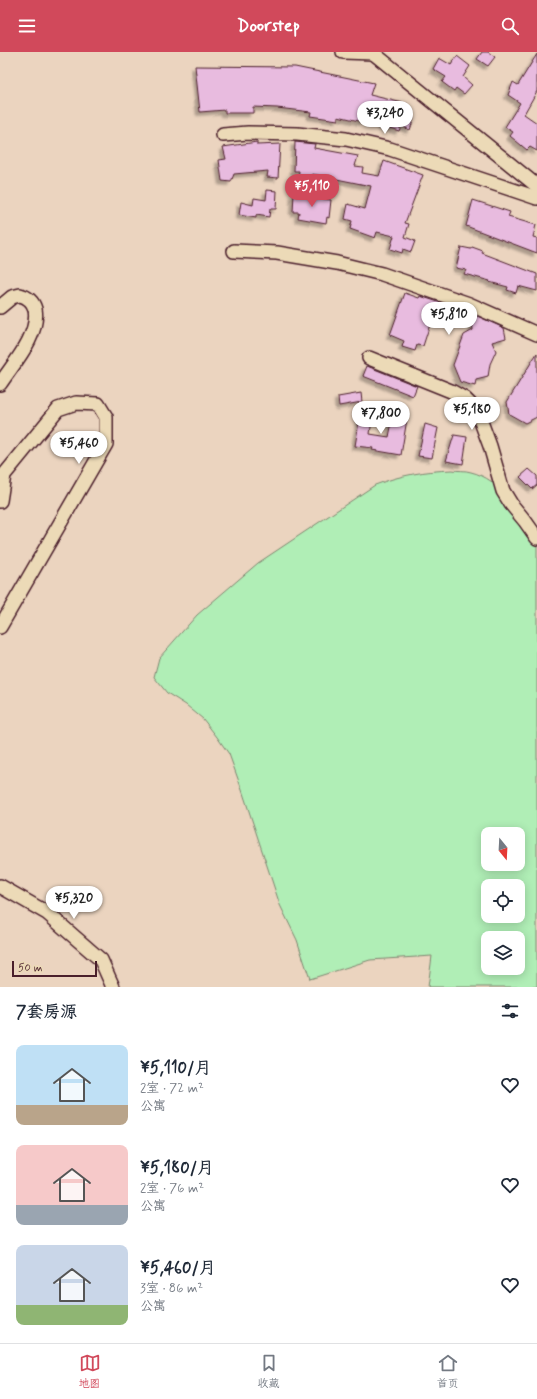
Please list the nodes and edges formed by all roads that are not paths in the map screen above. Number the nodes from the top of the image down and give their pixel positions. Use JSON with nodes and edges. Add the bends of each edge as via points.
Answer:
{"nodes":[{"id":1,"x":343,"y":52,"type":"edge"},
{"id":2,"x":373,"y":52,"type":"edge"},
{"id":3,"x":223,"y":135,"type":"dead end"},
{"id":4,"x":537,"y":186,"type":"edge"},
{"id":5,"x":537,"y":198,"type":"edge"},
{"id":6,"x":234,"y":251,"type":"dead end"},
{"id":7,"x":0,"y":307,"type":"edge"},
{"id":8,"x":537,"y":334,"type":"edge"},
{"id":9,"x":368,"y":358,"type":"dead end"},
{"id":10,"x":0,"y":384,"type":"edge"},
{"id":11,"x":2,"y":474,"type":"edge"},
{"id":12,"x":0,"y":501,"type":"edge"},
{"id":13,"x":537,"y":538,"type":"edge"},
{"id":14,"x":0,"y":627,"type":"edge"},
{"id":15,"x":0,"y":886,"type":"edge"},
{"id":16,"x":114,"y":987,"type":"edge"}],
"edges":[{"from":1,"to":2,"type":"street"},
{"from":2,"to":4,"type":"street"},
{"from":3,"to":5,"type":"street","via":[[297,134],[346,139],[390,150]]},
{"from":6,"to":8,"type":"street","via":[[277,253],[338,263],[382,274],[470,304]]},
{"from":7,"to":10,"type":"street","via":[[16,295],[23,296],[33,304],[36,314],[35,325],[28,342]]},
{"from":9,"to":13,"type":"street","via":[[451,390],[477,411],[503,491]]},
{"from":11,"to":12,"type":"street"},
{"from":11,"to":14,"type":"street","via":[[58,409],[76,403],[98,404],[106,417],[106,444]]},
{"from":15,"to":16,"type":"street","via":[[47,913],[101,960]]}]}
